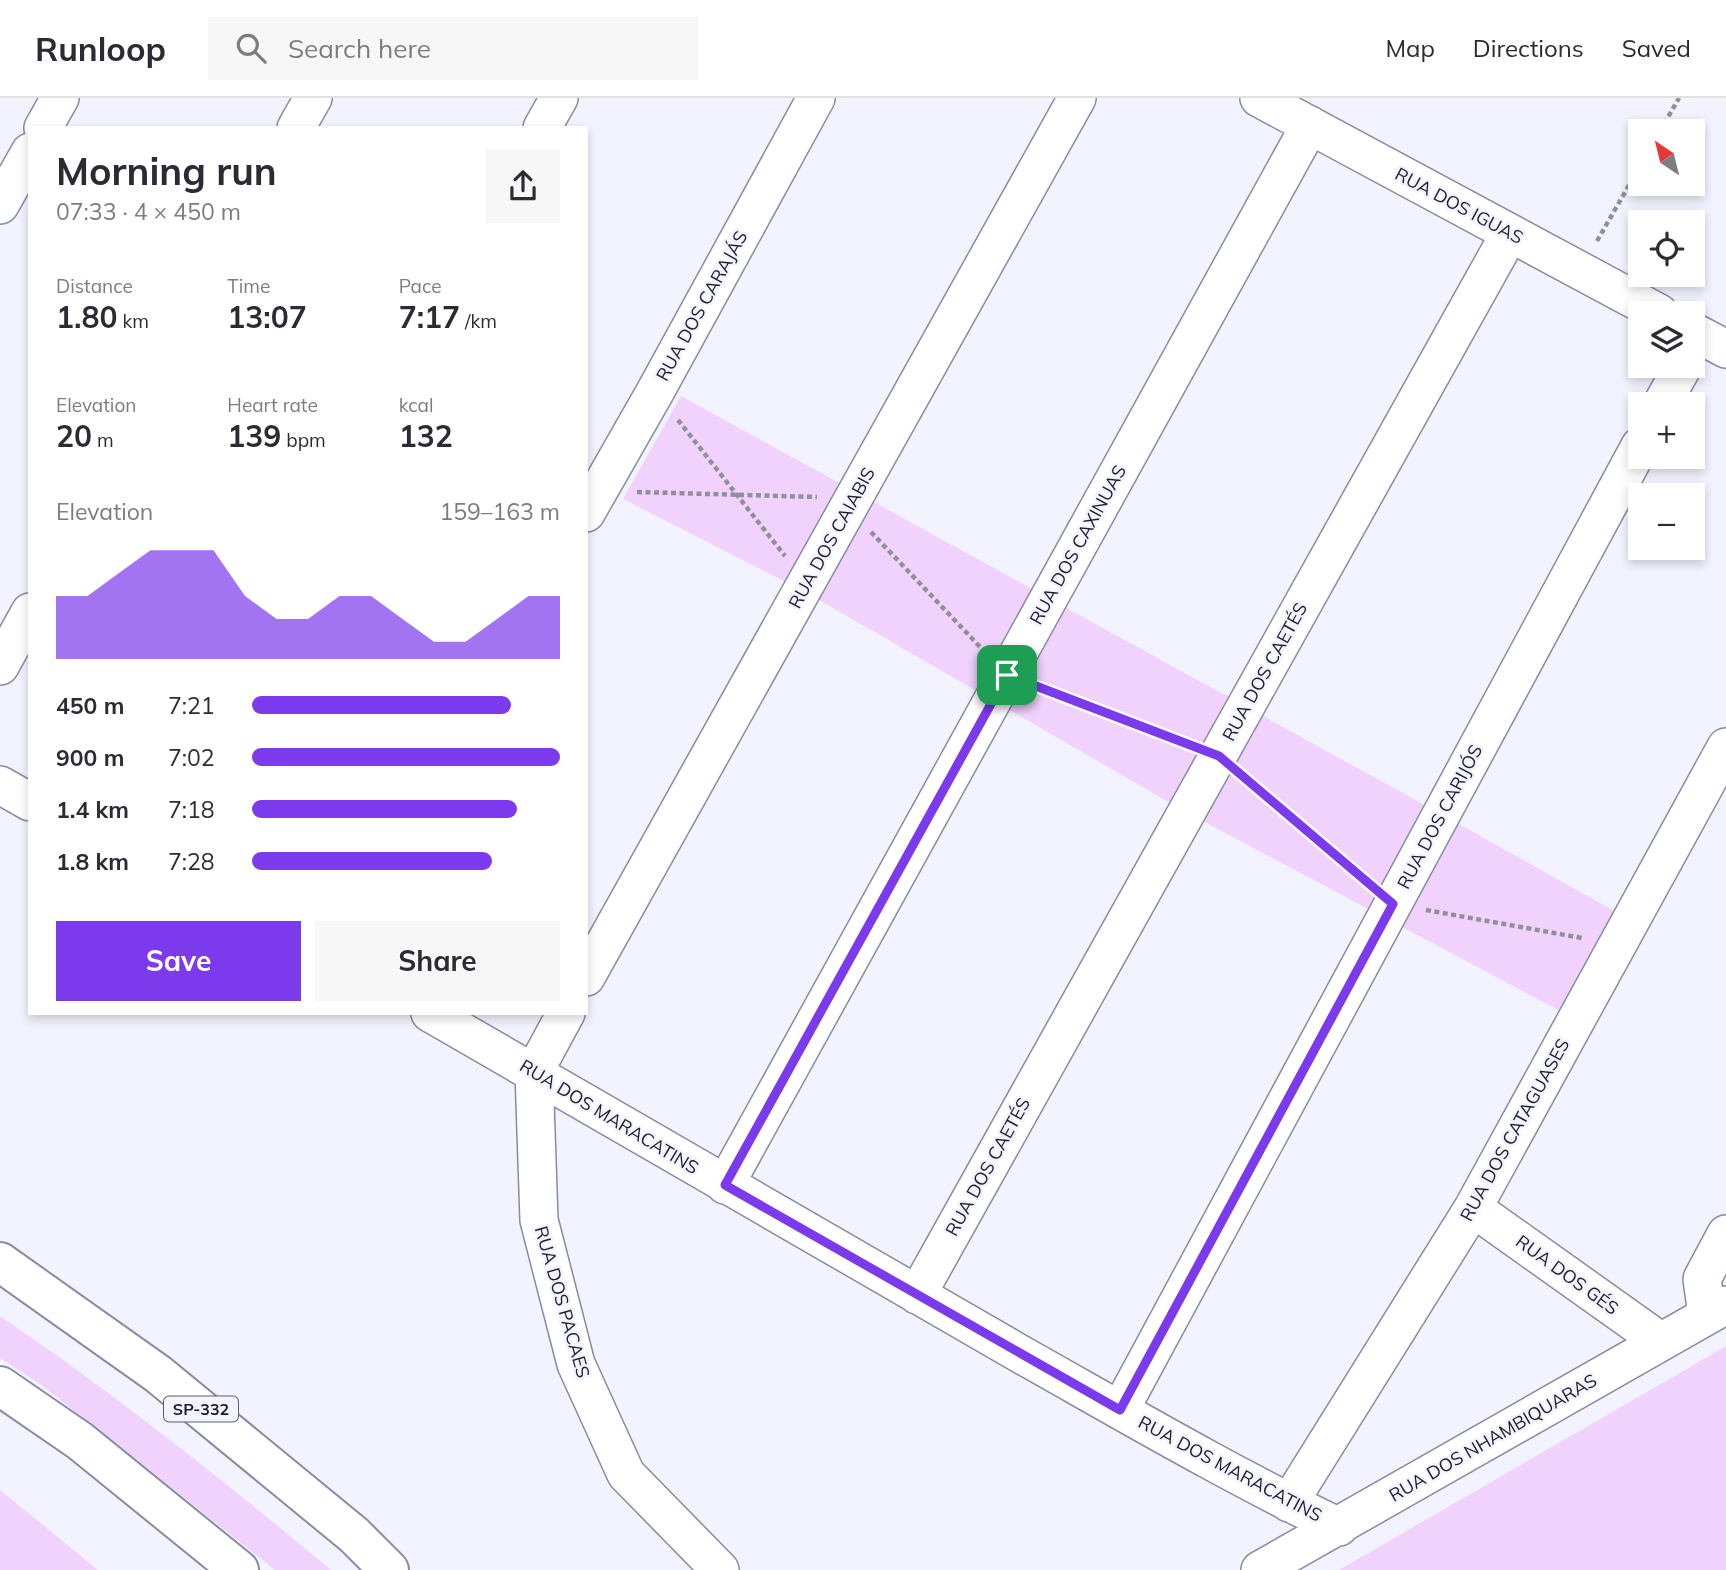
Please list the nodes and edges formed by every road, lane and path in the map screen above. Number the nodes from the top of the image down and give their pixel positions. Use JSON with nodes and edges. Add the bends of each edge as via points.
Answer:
{"nodes":[{"id":1,"x":60,"y":98,"type":"edge"},
{"id":2,"x":313,"y":98,"type":"edge"},
{"id":3,"x":559,"y":98,"type":"edge"},
{"id":4,"x":1077,"y":98,"type":"edge"},
{"id":5,"x":1259,"y":98,"type":"edge"},
{"id":6,"x":1679,"y":98,"type":"edge"},
{"id":7,"x":812,"y":99,"type":"edge"},
{"id":8,"x":1667,"y":119,"type":"edge"},
{"id":9,"x":1310,"y":125,"type":"junction"},
{"id":10,"x":44,"y":126,"type":"edge"},
{"id":11,"x":297,"y":126,"type":"edge"},
{"id":12,"x":543,"y":126,"type":"edge"},
{"id":13,"x":28,"y":156,"type":"edge"},
{"id":14,"x":1628,"y":187,"type":"edge"},
{"id":15,"x":0,"y":205,"type":"edge"},
{"id":16,"x":1510,"y":233,"type":"junction"},
{"id":17,"x":1580,"y":271,"type":"junction"},
{"id":18,"x":1636,"y":301,"type":"edge"},
{"id":19,"x":655,"y":392,"type":"junction"},
{"id":20,"x":1628,"y":468,"type":"edge"},
{"id":21,"x":736,"y":493,"type":"junction"},
{"id":22,"x":592,"y":502,"type":"edge"},
{"id":23,"x":851,"y":503,"type":"junction"},
{"id":24,"x":806,"y":583,"type":"junction"},
{"id":25,"x":28,"y":616,"type":"edge"},
{"id":26,"x":0,"y":666,"type":"edge"},
{"id":27,"x":1007,"y":675,"type":"junction"},
{"id":28,"x":1726,"y":747,"type":"edge"},
{"id":29,"x":1219,"y":756,"type":"junction"},
{"id":30,"x":0,"y":785,"type":"edge"},
{"id":31,"x":28,"y":801,"type":"edge"},
{"id":32,"x":1393,"y":904,"type":"junction"},
{"id":33,"x":1618,"y":944,"type":"junction"},
{"id":34,"x":588,"y":973,"type":"edge"},
{"id":35,"x":434,"y":1015,"type":"edge"},
{"id":36,"x":565,"y":1015,"type":"edge"},
{"id":37,"x":534,"y":1072,"type":"junction"},
{"id":38,"x":725,"y":1185,"type":"junction"},
{"id":39,"x":1473,"y":1208,"type":"junction"},
{"id":40,"x":1726,"y":1234,"type":"edge"},
{"id":41,"x":0,"y":1262,"type":"edge"},
{"id":42,"x":917,"y":1295,"type":"junction"},
{"id":43,"x":1716,"y":1310,"type":"edge"},
{"id":44,"x":1660,"y":1341,"type":"junction"},
{"id":45,"x":0,"y":1385,"type":"edge"},
{"id":46,"x":1120,"y":1410,"type":"junction"},
{"id":47,"x":1289,"y":1503,"type":"junction"},
{"id":48,"x":1339,"y":1527,"type":"junction"},
{"id":49,"x":239,"y":1570,"type":"edge"},
{"id":50,"x":389,"y":1570,"type":"edge"},
{"id":51,"x":720,"y":1570,"type":"edge"},
{"id":52,"x":1260,"y":1570,"type":"edge"}],
"edges":[{"from":1,"to":10,"type":"street"},
{"from":2,"to":11,"type":"street"},
{"from":3,"to":12,"type":"street"},
{"from":4,"to":23,"type":"street","name":"RUA DOS CAIABIS"},
{"from":5,"to":9,"type":"street","name":"RUA DOS IGUAS"},
{"from":6,"to":8,"type":"path"},
{"from":7,"to":19,"type":"street","name":"RUA DOS CARAJÁS"},
{"from":9,"to":16,"type":"street","name":"RUA DOS IGUAS"},
{"from":9,"to":27,"type":"street","name":"RUA DOS CAXINUAS"},
{"from":13,"to":15,"type":"street"},
{"from":14,"to":17,"type":"path"},
{"from":16,"to":17,"type":"street","name":"RUA DOS IGUAS"},
{"from":16,"to":29,"type":"street","name":"RUA DOS CAETÉS"},
{"from":17,"to":18,"type":"street","name":"RUA DOS IGUAS"},
{"from":19,"to":21,"type":"path"},
{"from":19,"to":22,"type":"street","name":"RUA DOS CARAJÁS"},
{"from":20,"to":32,"type":"street","name":"RUA DOS CARIJÓS"},
{"from":21,"to":22,"type":"path"},
{"from":21,"to":23,"type":"path"},
{"from":21,"to":24,"type":"path"},
{"from":23,"to":24,"type":"street","name":"RUA DOS CAIABIS"},
{"from":23,"to":27,"type":"path"},
{"from":24,"to":34,"type":"street","name":"RUA DOS CAIABIS"},
{"from":25,"to":26,"type":"street"},
{"from":27,"to":29,"type":"path"},
{"from":27,"to":38,"type":"street","name":"RUA DOS CAXINUAS"},
{"from":28,"to":33,"type":"street","name":"RUA DOS CATAGUASES"},
{"from":29,"to":32,"type":"path"},
{"from":29,"to":42,"type":"street","name":"RUA DOS CAETÉS"},
{"from":30,"to":31,"type":"street"},
{"from":32,"to":33,"type":"path"},
{"from":32,"to":46,"type":"street","name":"RUA DOS CARIJÓS"},
{"from":33,"to":39,"type":"street","name":"RUA DOS CATAGUASES"},
{"from":35,"to":37,"type":"street","name":"RUA DOS MARACATINS"},
{"from":36,"to":37,"type":"street"},
{"from":37,"to":38,"type":"street","name":"RUA DOS MARACATINS"},
{"from":37,"to":51,"type":"street","name":"RUA DOS PACAES","via":[[538,1220],[576,1364],[626,1474]]},
{"from":38,"to":42,"type":"street","name":"RUA DOS MARACATINS"},
{"from":39,"to":44,"type":"street","name":"RUA DOS GÉS"},
{"from":39,"to":47,"type":"street","name":"RUA DOS CATAGUASES"},
{"from":40,"to":43,"type":"street","via":[[1702,1279]]},
{"from":41,"to":50,"type":"highway","number":"SP-332","via":[[158,1374],[355,1535]]},
{"from":42,"to":46,"type":"street","name":"RUA DOS MARACATINS"},
{"from":43,"to":44,"type":"street","name":"RUA DOS NHAMBIQUARAS"},
{"from":44,"to":48,"type":"street","name":"RUA DOS NHAMBIQUARAS"},
{"from":45,"to":49,"type":"highway","via":[[80,1441]]},
{"from":46,"to":47,"type":"street","name":"RUA DOS MARACATINS"},
{"from":47,"to":48,"type":"street","name":"RUA DOS MARACATINS"},
{"from":48,"to":52,"type":"street","name":"RUA DOS NHAMBIQUARAS"}]}
